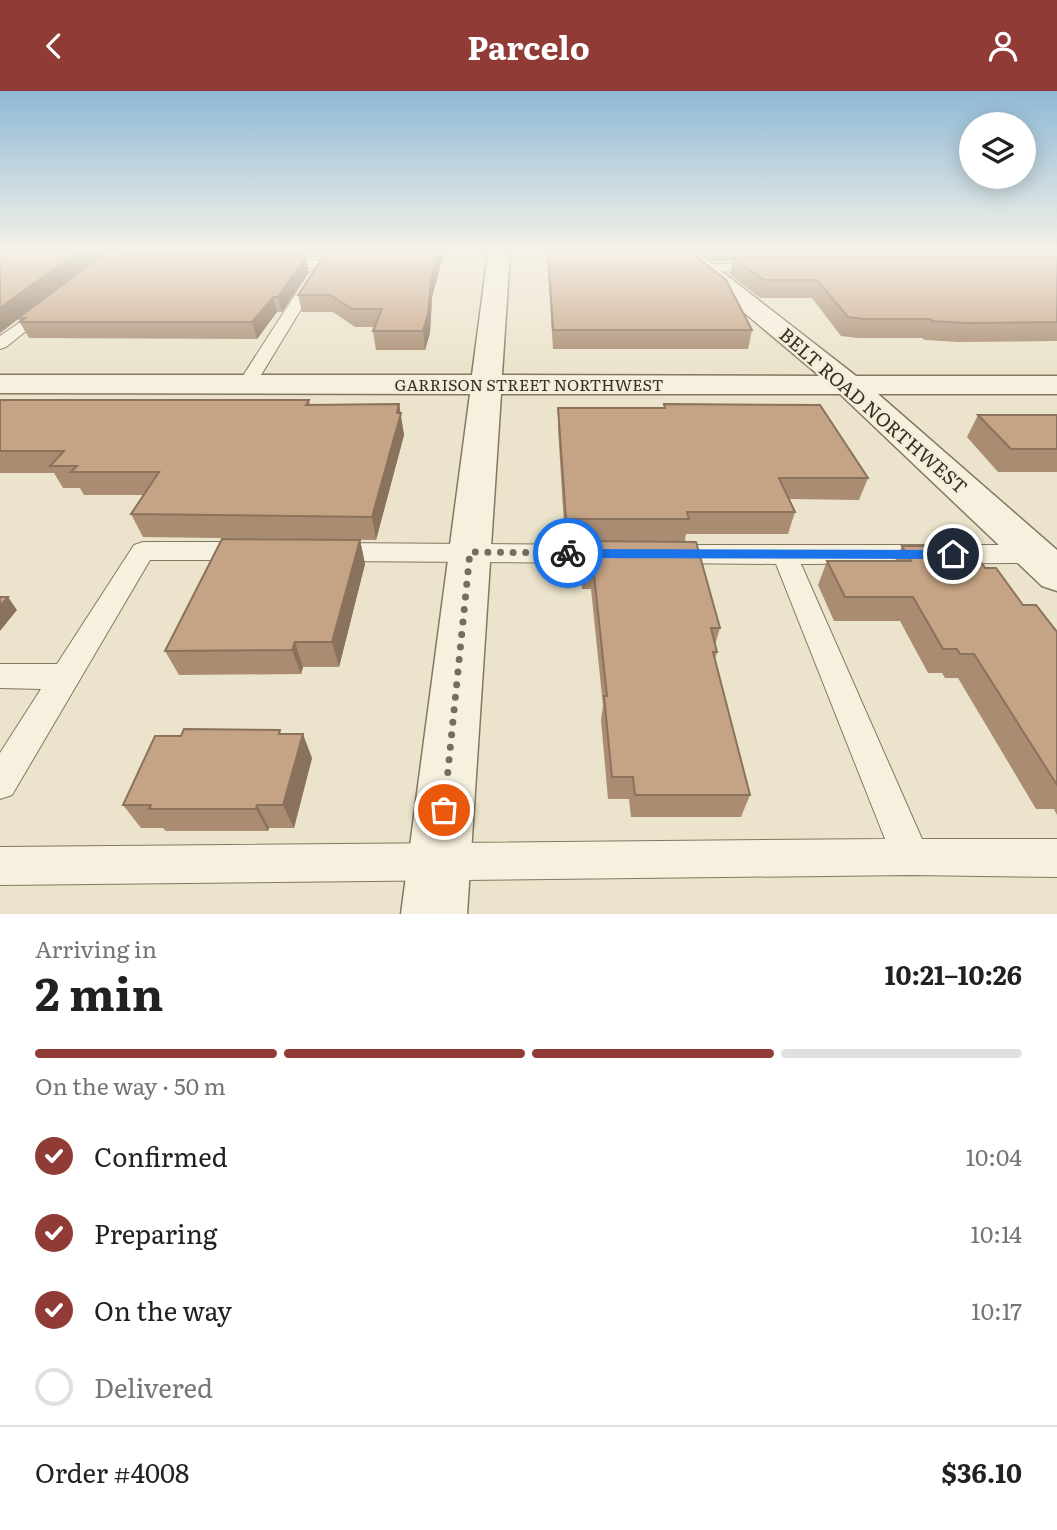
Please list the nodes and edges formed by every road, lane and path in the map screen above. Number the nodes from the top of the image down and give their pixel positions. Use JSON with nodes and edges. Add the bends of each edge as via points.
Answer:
{"nodes":[{"id":1,"x":305,"y":291,"type":"edge"},
{"id":2,"x":495,"y":291,"type":"edge"},
{"id":3,"x":733,"y":291,"type":"edge"},
{"id":4,"x":62,"y":296,"type":"edge"},
{"id":5,"x":0,"y":344,"type":"edge"},
{"id":6,"x":0,"y":384,"type":"edge"},
{"id":7,"x":246,"y":384,"type":"junction"},
{"id":8,"x":486,"y":384,"type":"junction"},
{"id":9,"x":851,"y":384,"type":"junction"},
{"id":10,"x":1057,"y":385,"type":"edge"},
{"id":11,"x":266,"y":552,"type":"edge"},
{"id":12,"x":307,"y":552,"type":"edge"},
{"id":13,"x":470,"y":552,"type":"junction"},
{"id":14,"x":785,"y":555,"type":"junction"},
{"id":15,"x":1046,"y":564,"type":"edge"},
{"id":16,"x":0,"y":676,"type":"edge"},
{"id":17,"x":65,"y":677,"type":"junction"},
{"id":18,"x":0,"y":783,"type":"edge"},
{"id":19,"x":911,"y":856,"type":"junction"},
{"id":20,"x":1057,"y":858,"type":"edge"},
{"id":21,"x":439,"y":862,"type":"junction"},
{"id":22,"x":0,"y":866,"type":"edge"},
{"id":23,"x":434,"y":914,"type":"edge"}],
"edges":[{"from":1,"to":7,"type":"lane"},
{"from":2,"to":8,"type":"street"},
{"from":3,"to":9,"type":"street","name":"BELT ROAD NORTHWEST"},
{"from":4,"to":5,"type":"lane"},
{"from":6,"to":7,"type":"street","name":"GARRISON STREET NORTHWEST"},
{"from":7,"to":8,"type":"street","name":"GARRISON STREET NORTHWEST"},
{"from":8,"to":9,"type":"street","name":"GARRISON STREET NORTHWEST"},
{"from":8,"to":13,"type":"street"},
{"from":9,"to":10,"type":"street","name":"GARRISON STREET NORTHWEST"},
{"from":9,"to":15,"type":"street","name":"BELT ROAD NORTHWEST"},
{"from":11,"to":17,"type":"lane","via":[[143,551]]},
{"from":12,"to":13,"type":"lane"},
{"from":13,"to":14,"type":"lane"},
{"from":13,"to":21,"type":"street"},
{"from":14,"to":15,"type":"lane"},
{"from":14,"to":19,"type":"lane"},
{"from":16,"to":17,"type":"lane"},
{"from":17,"to":18,"type":"lane"},
{"from":19,"to":20,"type":"lane"},
{"from":19,"to":21,"type":"lane"},
{"from":21,"to":22,"type":"lane"},
{"from":21,"to":23,"type":"street"}]}
